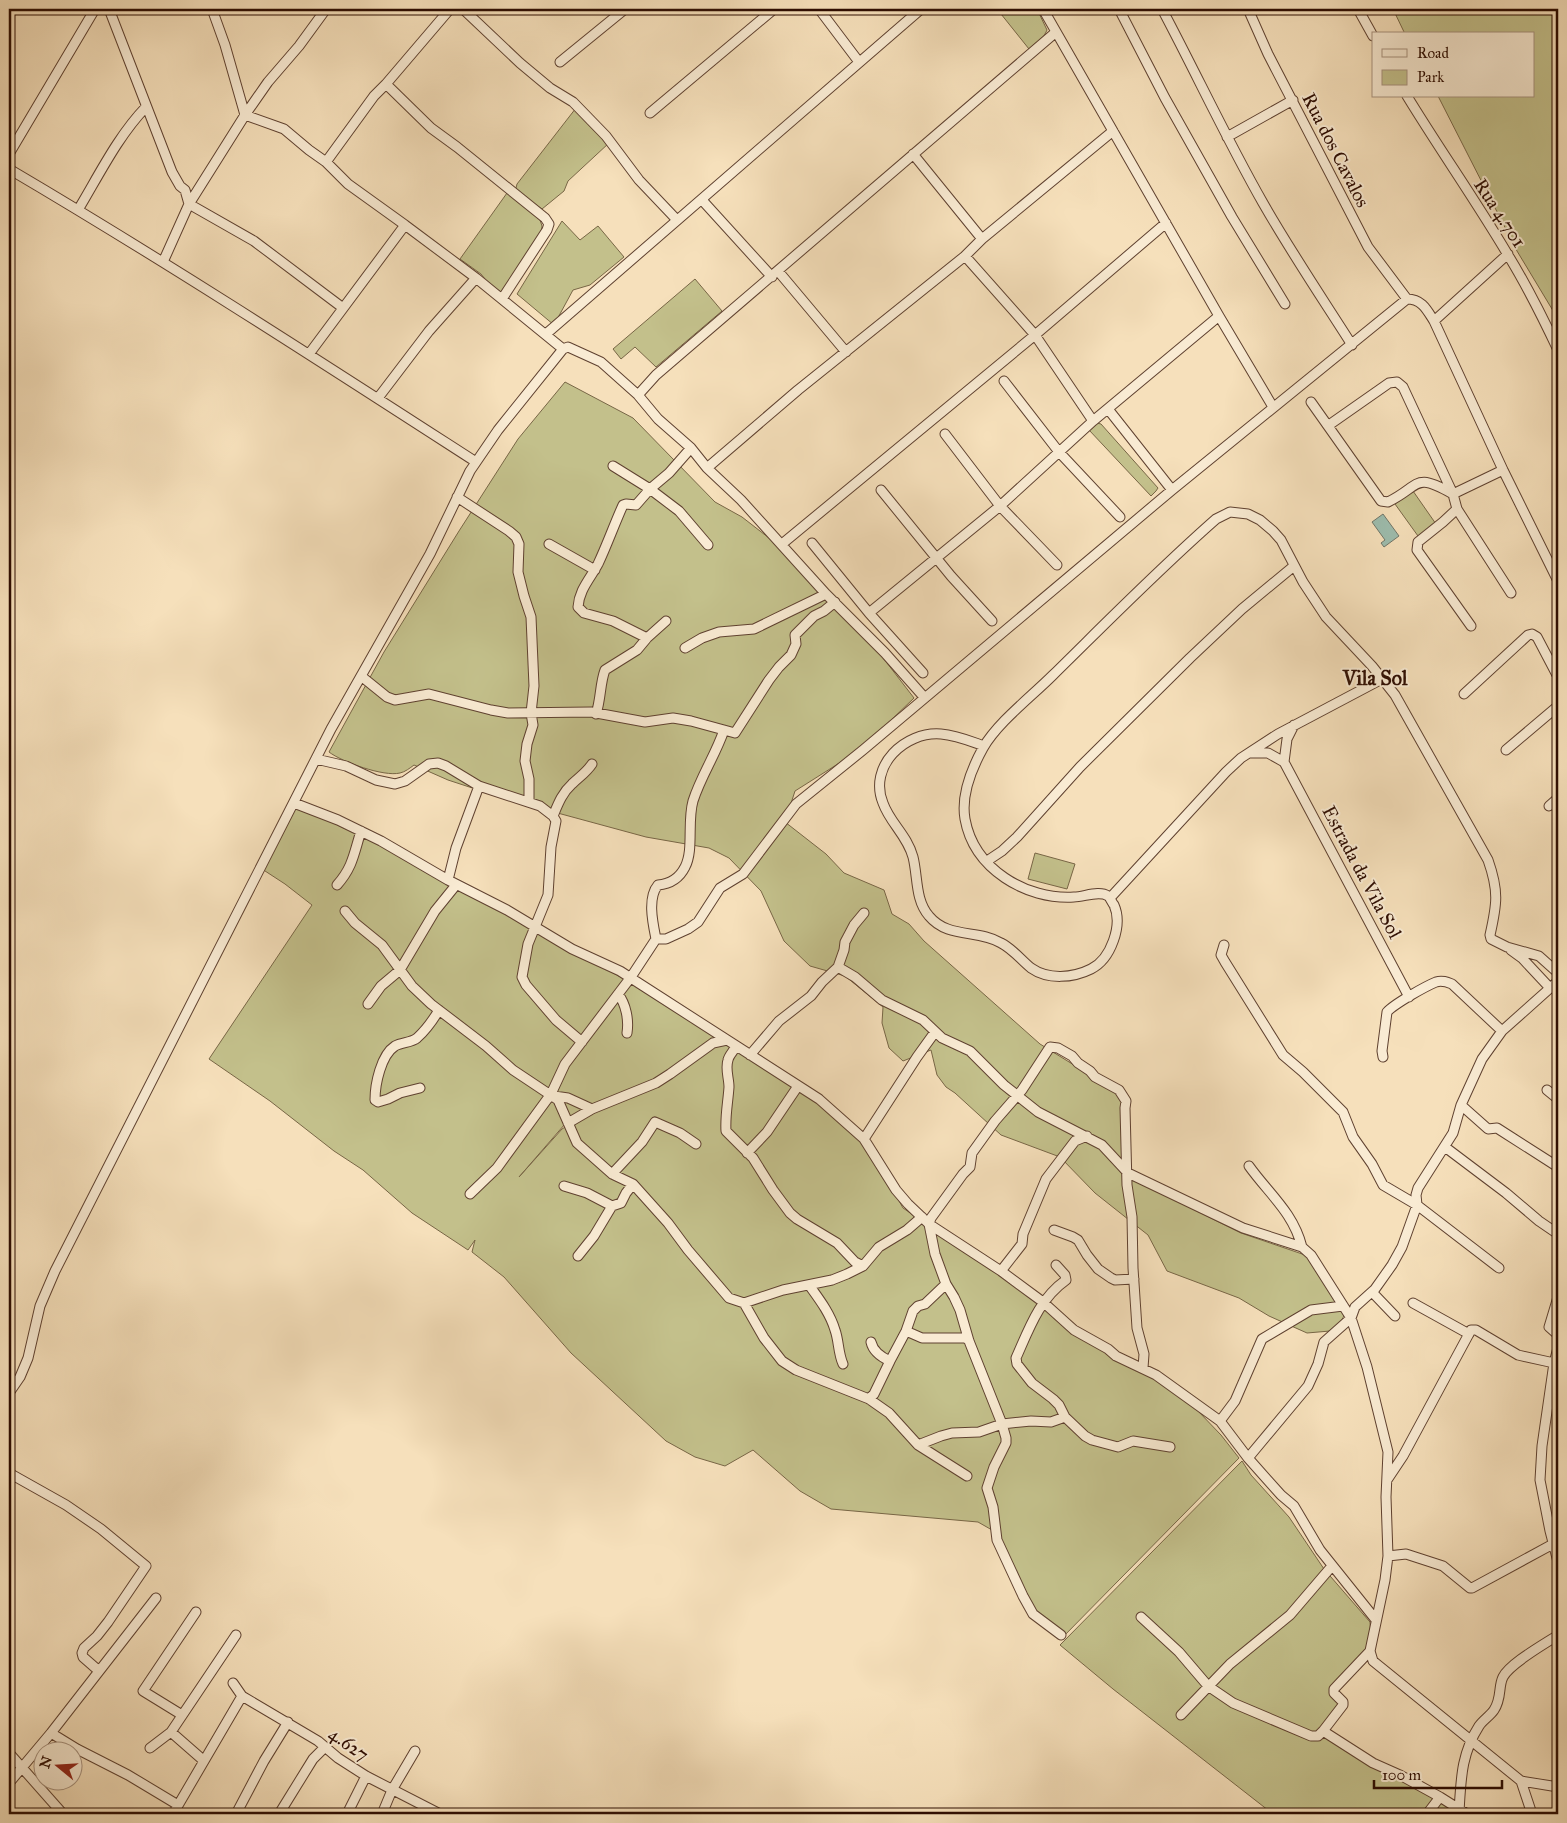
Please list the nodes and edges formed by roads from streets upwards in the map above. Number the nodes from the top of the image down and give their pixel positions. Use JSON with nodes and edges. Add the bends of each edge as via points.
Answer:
{"nodes":[{"id":1,"x":95,"y":9,"type":"edge"},
{"id":2,"x":109,"y":9,"type":"edge"},
{"id":3,"x":212,"y":9,"type":"edge"},
{"id":4,"x":326,"y":9,"type":"edge"},
{"id":5,"x":450,"y":9,"type":"edge"},
{"id":6,"x":463,"y":9,"type":"edge"},
{"id":7,"x":625,"y":9,"type":"edge"},
{"id":8,"x":774,"y":9,"type":"edge"},
{"id":9,"x":819,"y":9,"type":"edge"},
{"id":10,"x":921,"y":9,"type":"edge"},
{"id":11,"x":1043,"y":9,"type":"edge"},
{"id":12,"x":1119,"y":9,"type":"edge"},
{"id":13,"x":1162,"y":9,"type":"edge"},
{"id":14,"x":1248,"y":9,"type":"edge"},
{"id":15,"x":1358,"y":9,"type":"edge"},
{"id":16,"x":1056,"y":32,"type":"junction"},
{"id":17,"x":1372,"y":34,"type":"edge"},
{"id":18,"x":560,"y":62,"type":"dead end"},
{"id":19,"x":859,"y":62,"type":"junction"},
{"id":20,"x":386,"y":84,"type":"junction"},
{"id":21,"x":1409,"y":98,"type":"edge"},
{"id":22,"x":1293,"y":100,"type":"junction"},
{"id":23,"x":146,"y":106,"type":"junction"},
{"id":24,"x":650,"y":113,"type":"dead end"},
{"id":25,"x":245,"y":115,"type":"junction"},
{"id":26,"x":1113,"y":131,"type":"junction"},
{"id":27,"x":1226,"y":137,"type":"junction"},
{"id":28,"x":9,"y":154,"type":"edge"},
{"id":29,"x":913,"y":154,"type":"junction"},
{"id":30,"x":326,"y":162,"type":"junction"},
{"id":31,"x":9,"y":169,"type":"edge"},
{"id":32,"x":702,"y":200,"type":"junction"},
{"id":33,"x":189,"y":204,"type":"junction"},
{"id":34,"x":78,"y":210,"type":"junction"},
{"id":35,"x":678,"y":220,"type":"junction"},
{"id":36,"x":1166,"y":223,"type":"junction"},
{"id":37,"x":405,"y":225,"type":"junction"},
{"id":38,"x":982,"y":240,"type":"junction"},
{"id":39,"x":1508,"y":254,"type":"junction"},
{"id":40,"x":965,"y":256,"type":"junction"},
{"id":41,"x":163,"y":262,"type":"junction"},
{"id":42,"x":775,"y":274,"type":"junction"},
{"id":43,"x":476,"y":278,"type":"junction"},
{"id":44,"x":502,"y":299,"type":"junction"},
{"id":45,"x":1407,"y":300,"type":"junction"},
{"id":46,"x":1285,"y":304,"type":"dead end"},
{"id":47,"x":343,"y":308,"type":"junction"},
{"id":48,"x":1219,"y":316,"type":"junction"},
{"id":49,"x":1434,"y":321,"type":"junction"},
{"id":50,"x":546,"y":334,"type":"junction"},
{"id":51,"x":1035,"y":336,"type":"junction"},
{"id":52,"x":1352,"y":344,"type":"junction"},
{"id":53,"x":563,"y":348,"type":"junction"},
{"id":54,"x":1558,"y":350,"type":"edge"},
{"id":55,"x":846,"y":352,"type":"junction"},
{"id":56,"x":309,"y":354,"type":"junction"},
{"id":57,"x":1004,"y":380,"type":"dead end"},
{"id":58,"x":638,"y":395,"type":"junction"},
{"id":59,"x":378,"y":398,"type":"junction"},
{"id":60,"x":1311,"y":402,"type":"dead end"},
{"id":61,"x":1274,"y":406,"type":"junction"},
{"id":62,"x":1108,"y":409,"type":"junction"},
{"id":63,"x":1093,"y":421,"type":"junction"},
{"id":64,"x":1329,"y":425,"type":"junction"},
{"id":65,"x":946,"y":434,"type":"dead end"},
{"id":66,"x":691,"y":448,"type":"junction"},
{"id":67,"x":1059,"y":452,"type":"junction"},
{"id":68,"x":476,"y":462,"type":"junction"},
{"id":69,"x":612,"y":466,"type":"dead end"},
{"id":70,"x":707,"y":468,"type":"junction"},
{"id":71,"x":1504,"y":470,"type":"junction"},
{"id":72,"x":650,"y":489,"type":"junction"},
{"id":73,"x":881,"y":490,"type":"dead end"},
{"id":74,"x":1172,"y":490,"type":"junction"},
{"id":75,"x":1453,"y":494,"type":"junction"},
{"id":76,"x":457,"y":497,"type":"junction"},
{"id":77,"x":1000,"y":506,"type":"junction"},
{"id":78,"x":1457,"y":509,"type":"junction"},
{"id":79,"x":1120,"y":518,"type":"dead end"},
{"id":80,"x":812,"y":543,"type":"dead end"},
{"id":81,"x":549,"y":544,"type":"dead end"},
{"id":82,"x":782,"y":544,"type":"junction"},
{"id":83,"x":708,"y":545,"type":"dead end"},
{"id":84,"x":937,"y":558,"type":"junction"},
{"id":85,"x":1057,"y":565,"type":"dead end"},
{"id":86,"x":1294,"y":566,"type":"junction"},
{"id":87,"x":594,"y":570,"type":"junction"},
{"id":88,"x":1558,"y":580,"type":"edge"},
{"id":89,"x":1511,"y":593,"type":"dead end"},
{"id":90,"x":826,"y":594,"type":"junction"},
{"id":91,"x":835,"y":602,"type":"junction"},
{"id":92,"x":869,"y":613,"type":"junction"},
{"id":93,"x":992,"y":621,"type":"dead end"},
{"id":94,"x":666,"y":622,"type":"dead end"},
{"id":95,"x":1471,"y":626,"type":"dead end"},
{"id":96,"x":647,"y":638,"type":"junction"},
{"id":97,"x":685,"y":648,"type":"dead end"},
{"id":98,"x":924,"y":673,"type":"dead end"},
{"id":99,"x":360,"y":676,"type":"junction"},
{"id":100,"x":1558,"y":677,"type":"edge"},
{"id":101,"x":1382,"y":679,"type":"junction"},
{"id":102,"x":1464,"y":694,"type":"dead end"},
{"id":103,"x":924,"y":697,"type":"junction"},
{"id":104,"x":1558,"y":706,"type":"edge"},
{"id":105,"x":531,"y":713,"type":"junction"},
{"id":106,"x":596,"y":714,"type":"junction"},
{"id":107,"x":1295,"y":724,"type":"junction"},
{"id":108,"x":724,"y":730,"type":"junction"},
{"id":109,"x":984,"y":746,"type":"junction"},
{"id":110,"x":1506,"y":750,"type":"dead end"},
{"id":111,"x":1248,"y":753,"type":"junction"},
{"id":112,"x":316,"y":759,"type":"junction"},
{"id":113,"x":1284,"y":762,"type":"junction"},
{"id":114,"x":592,"y":764,"type":"dead end"},
{"id":115,"x":479,"y":786,"type":"junction"},
{"id":116,"x":1558,"y":798,"type":"edge"},
{"id":117,"x":529,"y":802,"type":"junction"},
{"id":118,"x":294,"y":803,"type":"junction"},
{"id":119,"x":1549,"y":806,"type":"dead end"},
{"id":120,"x":553,"y":816,"type":"junction"},
{"id":121,"x":361,"y":831,"type":"junction"},
{"id":122,"x":987,"y":861,"type":"junction"},
{"id":123,"x":452,"y":882,"type":"junction"},
{"id":124,"x":337,"y":885,"type":"dead end"},
{"id":125,"x":1110,"y":898,"type":"junction"},
{"id":126,"x":345,"y":911,"type":"dead end"},
{"id":127,"x":864,"y":913,"type":"dead end"},
{"id":128,"x":534,"y":928,"type":"junction"},
{"id":129,"x":656,"y":939,"type":"junction"},
{"id":130,"x":1224,"y":945,"type":"dead end"},
{"id":131,"x":1507,"y":947,"type":"junction"},
{"id":132,"x":838,"y":967,"type":"junction"},
{"id":133,"x":400,"y":970,"type":"junction"},
{"id":134,"x":1558,"y":973,"type":"edge"},
{"id":135,"x":631,"y":978,"type":"junction"},
{"id":136,"x":1558,"y":981,"type":"edge"},
{"id":137,"x":1550,"y":988,"type":"junction"},
{"id":138,"x":618,"y":994,"type":"junction"},
{"id":139,"x":1409,"y":997,"type":"junction"},
{"id":140,"x":368,"y":1004,"type":"dead end"},
{"id":141,"x":439,"y":1010,"type":"junction"},
{"id":142,"x":1502,"y":1031,"type":"junction"},
{"id":143,"x":935,"y":1032,"type":"junction"},
{"id":144,"x":627,"y":1033,"type":"dead end"},
{"id":145,"x":727,"y":1040,"type":"junction"},
{"id":146,"x":582,"y":1042,"type":"junction"},
{"id":147,"x":736,"y":1046,"type":"junction"},
{"id":148,"x":750,"y":1056,"type":"junction"},
{"id":149,"x":1383,"y":1057,"type":"dead end"},
{"id":150,"x":798,"y":1086,"type":"junction"},
{"id":151,"x":420,"y":1088,"type":"dead end"},
{"id":152,"x":1547,"y":1090,"type":"dead end"},
{"id":153,"x":552,"y":1095,"type":"junction"},
{"id":154,"x":1016,"y":1096,"type":"junction"},
{"id":155,"x":1558,"y":1099,"type":"edge"},
{"id":156,"x":1461,"y":1105,"type":"junction"},
{"id":157,"x":592,"y":1109,"type":"junction"},
{"id":158,"x":568,"y":1123,"type":"junction"},
{"id":159,"x":1086,"y":1136,"type":"junction"},
{"id":160,"x":864,"y":1139,"type":"junction"},
{"id":161,"x":696,"y":1144,"type":"dead end"},
{"id":162,"x":1445,"y":1148,"type":"junction"},
{"id":163,"x":747,"y":1153,"type":"junction"},
{"id":164,"x":1249,"y":1166,"type":"dead end"},
{"id":165,"x":1558,"y":1167,"type":"edge"},
{"id":166,"x":1128,"y":1173,"type":"junction"},
{"id":167,"x":612,"y":1174,"type":"junction"},
{"id":168,"x":632,"y":1184,"type":"junction"},
{"id":169,"x":564,"y":1186,"type":"dead end"},
{"id":170,"x":470,"y":1194,"type":"dead end"},
{"id":171,"x":1417,"y":1205,"type":"junction"},
{"id":172,"x":612,"y":1206,"type":"junction"},
{"id":173,"x":922,"y":1217,"type":"junction"},
{"id":174,"x":929,"y":1224,"type":"junction"},
{"id":175,"x":1054,"y":1230,"type":"dead end"},
{"id":176,"x":1558,"y":1234,"type":"edge"},
{"id":177,"x":1302,"y":1247,"type":"junction"},
{"id":178,"x":578,"y":1256,"type":"dead end"},
{"id":179,"x":1056,"y":1265,"type":"dead end"},
{"id":180,"x":863,"y":1266,"type":"junction"},
{"id":181,"x":1499,"y":1268,"type":"dead end"},
{"id":182,"x":1000,"y":1271,"type":"junction"},
{"id":183,"x":1134,"y":1278,"type":"junction"},
{"id":184,"x":946,"y":1284,"type":"junction"},
{"id":185,"x":809,"y":1285,"type":"junction"},
{"id":186,"x":1372,"y":1292,"type":"junction"},
{"id":187,"x":1558,"y":1296,"type":"edge"},
{"id":188,"x":1043,"y":1302,"type":"junction"},
{"id":189,"x":744,"y":1303,"type":"junction"},
{"id":190,"x":1413,"y":1303,"type":"dead end"},
{"id":191,"x":1343,"y":1306,"type":"junction"},
{"id":192,"x":1395,"y":1316,"type":"dead end"},
{"id":193,"x":1351,"y":1318,"type":"junction"},
{"id":194,"x":906,"y":1331,"type":"junction"},
{"id":195,"x":1469,"y":1334,"type":"junction"},
{"id":196,"x":1558,"y":1335,"type":"edge"},
{"id":197,"x":969,"y":1341,"type":"junction"},
{"id":198,"x":871,"y":1342,"type":"dead end"},
{"id":199,"x":1558,"y":1348,"type":"edge"},
{"id":200,"x":890,"y":1361,"type":"junction"},
{"id":201,"x":1554,"y":1363,"type":"junction"},
{"id":202,"x":843,"y":1364,"type":"dead end"},
{"id":203,"x":1143,"y":1368,"type":"junction"},
{"id":204,"x":9,"y":1393,"type":"edge"},
{"id":205,"x":869,"y":1399,"type":"junction"},
{"id":206,"x":1065,"y":1417,"type":"junction"},
{"id":207,"x":1220,"y":1421,"type":"junction"},
{"id":208,"x":1002,"y":1424,"type":"junction"},
{"id":209,"x":918,"y":1445,"type":"junction"},
{"id":210,"x":1170,"y":1447,"type":"dead end"},
{"id":211,"x":1248,"y":1458,"type":"junction"},
{"id":212,"x":9,"y":1473,"type":"edge"},
{"id":213,"x":967,"y":1476,"type":"dead end"},
{"id":214,"x":1387,"y":1480,"type":"junction"},
{"id":215,"x":1553,"y":1544,"type":"junction"},
{"id":216,"x":1388,"y":1556,"type":"junction"},
{"id":217,"x":1558,"y":1562,"type":"edge"},
{"id":218,"x":1332,"y":1566,"type":"junction"},
{"id":219,"x":156,"y":1598,"type":"dead end"},
{"id":220,"x":196,"y":1612,"type":"dead end"},
{"id":221,"x":1141,"y":1617,"type":"dead end"},
{"id":222,"x":1376,"y":1620,"type":"junction"},
{"id":223,"x":236,"y":1635,"type":"dead end"},
{"id":224,"x":1061,"y":1635,"type":"dead end"},
{"id":225,"x":1558,"y":1635,"type":"edge"},
{"id":226,"x":1370,"y":1651,"type":"junction"},
{"id":227,"x":99,"y":1671,"type":"junction"},
{"id":228,"x":233,"y":1683,"type":"dead end"},
{"id":229,"x":1208,"y":1686,"type":"junction"},
{"id":230,"x":242,"y":1696,"type":"junction"},
{"id":231,"x":1181,"y":1715,"type":"dead end"},
{"id":232,"x":182,"y":1716,"type":"junction"},
{"id":233,"x":288,"y":1722,"type":"junction"},
{"id":234,"x":1323,"y":1731,"type":"junction"},
{"id":235,"x":51,"y":1732,"type":"junction"},
{"id":236,"x":171,"y":1732,"type":"junction"},
{"id":237,"x":1470,"y":1740,"type":"junction"},
{"id":238,"x":150,"y":1748,"type":"dead end"},
{"id":239,"x":324,"y":1748,"type":"junction"},
{"id":240,"x":415,"y":1751,"type":"dead end"},
{"id":241,"x":9,"y":1753,"type":"edge"},
{"id":242,"x":203,"y":1760,"type":"junction"},
{"id":243,"x":21,"y":1769,"type":"junction"},
{"id":244,"x":366,"y":1776,"type":"junction"},
{"id":245,"x":1521,"y":1781,"type":"junction"},
{"id":246,"x":9,"y":1783,"type":"edge"},
{"id":247,"x":1558,"y":1787,"type":"edge"},
{"id":248,"x":392,"y":1790,"type":"junction"},
{"id":249,"x":1440,"y":1797,"type":"junction"},
{"id":250,"x":178,"y":1805,"type":"junction"},
{"id":251,"x":1462,"y":1812,"type":"edge"},
{"id":252,"x":63,"y":1814,"type":"edge"},
{"id":253,"x":173,"y":1814,"type":"edge"},
{"id":254,"x":236,"y":1814,"type":"edge"},
{"id":255,"x":279,"y":1814,"type":"edge"},
{"id":256,"x":347,"y":1814,"type":"edge"},
{"id":257,"x":382,"y":1814,"type":"edge"},
{"id":258,"x":440,"y":1814,"type":"edge"},
{"id":259,"x":1427,"y":1814,"type":"edge"},
{"id":260,"x":1532,"y":1814,"type":"edge"}],
"edges":[{"from":1,"to":28,"type":"street"},
{"from":2,"to":23,"type":"street"},
{"from":3,"to":25,"type":"street","via":[[226,45]]},
{"from":4,"to":25,"type":"street"},
{"from":5,"to":20,"type":"street"},
{"from":6,"to":35,"type":"street","via":[[550,88],[573,102],[606,136],[639,180]]},
{"from":7,"to":18,"type":"street"},
{"from":8,"to":24,"type":"street"},
{"from":9,"to":19,"type":"street"},
{"from":10,"to":19,"type":"street"},
{"from":11,"to":16,"type":"street"},
{"from":12,"to":46,"type":"street","via":[[1165,98]]},
{"from":13,"to":27,"type":"street"},
{"from":14,"to":22,"type":"street","name":"Rua dos Cavalos"},
{"from":15,"to":17,"type":"street"},
{"from":16,"to":26,"type":"street"},
{"from":16,"to":29,"type":"street"},
{"from":19,"to":32,"type":"street"},
{"from":20,"to":30,"type":"street"},
{"from":20,"to":44,"type":"street","via":[[426,124],[549,224]]},
{"from":21,"to":39,"type":"street","name":"Rua 4.701"},
{"from":22,"to":27,"type":"street"},
{"from":22,"to":45,"type":"street","name":"Rua dos Cavalos","via":[[1368,247]]},
{"from":23,"to":33,"type":"street","via":[[172,172],[185,190]]},
{"from":23,"to":34,"type":"street"},
{"from":25,"to":30,"type":"street","via":[[284,129]]},
{"from":25,"to":33,"type":"street"},
{"from":26,"to":36,"type":"street"},
{"from":26,"to":38,"type":"street"},
{"from":27,"to":52,"type":"street","via":[[1264,205]]},
{"from":29,"to":38,"type":"street"},
{"from":29,"to":42,"type":"street"},
{"from":30,"to":37,"type":"street","via":[[348,184]]},
{"from":31,"to":34,"type":"street"},
{"from":32,"to":35,"type":"street"},
{"from":32,"to":42,"type":"street"},
{"from":33,"to":41,"type":"street"},
{"from":33,"to":47,"type":"street","via":[[254,241]]},
{"from":34,"to":41,"type":"street"},
{"from":35,"to":50,"type":"street"},
{"from":36,"to":48,"type":"street"},
{"from":36,"to":51,"type":"street"},
{"from":37,"to":43,"type":"street"},
{"from":37,"to":47,"type":"street"},
{"from":38,"to":40,"type":"street"},
{"from":39,"to":49,"type":"street"},
{"from":39,"to":54,"type":"street","name":"Rua 4.701"},
{"from":40,"to":51,"type":"street"},
{"from":40,"to":55,"type":"street"},
{"from":41,"to":56,"type":"street"},
{"from":42,"to":55,"type":"street"},
{"from":42,"to":58,"type":"street","via":[[656,375]]},
{"from":43,"to":44,"type":"street"},
{"from":43,"to":59,"type":"street","via":[[429,331]]},
{"from":44,"to":50,"type":"street"},
{"from":45,"to":49,"type":"street","via":[[1413,299],[1424,305]]},
{"from":45,"to":52,"type":"street"},
{"from":47,"to":56,"type":"street"},
{"from":48,"to":61,"type":"street"},
{"from":48,"to":62,"type":"street"},
{"from":49,"to":71,"type":"street"},
{"from":50,"to":53,"type":"street"},
{"from":51,"to":63,"type":"street"},
{"from":51,"to":82,"type":"street"},
{"from":52,"to":61,"type":"street"},
{"from":53,"to":58,"type":"street","via":[[568,347],[601,362]]},
{"from":53,"to":68,"type":"street"},
{"from":55,"to":70,"type":"street"},
{"from":56,"to":59,"type":"street"},
{"from":57,"to":67,"type":"street"},
{"from":58,"to":66,"type":"street","via":[[658,419]]},
{"from":59,"to":68,"type":"street"},
{"from":60,"to":64,"type":"street"},
{"from":61,"to":74,"type":"street"},
{"from":62,"to":63,"type":"street"},
{"from":62,"to":74,"type":"street"},
{"from":63,"to":67,"type":"street"},
{"from":64,"to":75,"type":"street","via":[[1381,501],[1388,502],[1422,482],[1430,482]]},
{"from":64,"to":75,"type":"street","via":[[1389,383],[1397,382],[1414,408]]},
{"from":65,"to":77,"type":"street"},
{"from":66,"to":70,"type":"street"},
{"from":66,"to":72,"type":"street"},
{"from":67,"to":77,"type":"street"},
{"from":67,"to":79,"type":"street"},
{"from":68,"to":76,"type":"street"},
{"from":69,"to":72,"type":"street"},
{"from":70,"to":82,"type":"street"},
{"from":71,"to":75,"type":"street"},
{"from":71,"to":88,"type":"street"},
{"from":72,"to":83,"type":"street","via":[[679,511]]},
{"from":72,"to":87,"type":"street","via":[[636,505],[623,505]]},
{"from":73,"to":84,"type":"street"},
{"from":74,"to":103,"type":"street"},
{"from":75,"to":78,"type":"street"},
{"from":76,"to":99,"type":"street","via":[[430,554]]},
{"from":76,"to":105,"type":"street","via":[[509,531],[519,544],[518,572],[531,617],[534,686]]},
{"from":77,"to":84,"type":"street"},
{"from":77,"to":85,"type":"street"},
{"from":78,"to":89,"type":"street"},
{"from":78,"to":95,"type":"street","via":[[1418,542],[1417,547]]},
{"from":80,"to":92,"type":"street"},
{"from":81,"to":87,"type":"street"},
{"from":82,"to":90,"type":"street"},
{"from":84,"to":92,"type":"street"},
{"from":84,"to":93,"type":"street"},
{"from":86,"to":101,"type":"street","via":[[1326,617]]},
{"from":86,"to":109,"type":"street","via":[[1281,540],[1260,520],[1240,512],[1224,514],[1164,565],[1009,717]]},
{"from":86,"to":122,"type":"street","via":[[1242,608],[1087,760],[1017,837]]},
{"from":87,"to":96,"type":"street","via":[[581,593],[580,610]]},
{"from":90,"to":91,"type":"street"},
{"from":90,"to":97,"type":"street","via":[[754,628],[719,632]]},
{"from":91,"to":103,"type":"street"},
{"from":91,"to":108,"type":"street","via":[[814,616],[795,635],[796,644],[791,655],[769,680],[734,733]]},
{"from":92,"to":98,"type":"street"},
{"from":94,"to":96,"type":"street"},
{"from":96,"to":106,"type":"street","via":[[637,650],[605,670]]},
{"from":99,"to":105,"type":"street","via":[[395,700],[429,694],[491,710]]},
{"from":99,"to":112,"type":"street"},
{"from":100,"to":102,"type":"street","via":[[1537,637],[1532,634]]},
{"from":101,"to":107,"type":"street"},
{"from":101,"to":131,"type":"street","via":[[1395,695],[1488,860],[1497,898],[1490,935],[1494,942]]},
{"from":103,"to":129,"type":"street","via":[[796,804],[743,874],[720,888],[698,922],[666,939]]},
{"from":104,"to":110,"type":"street"},
{"from":105,"to":106,"type":"street"},
{"from":105,"to":117,"type":"street","via":[[533,725],[525,761]]},
{"from":106,"to":108,"type":"street","via":[[645,722],[680,719]]},
{"from":107,"to":111,"type":"street"},
{"from":107,"to":113,"type":"street","via":[[1287,739]]},
{"from":108,"to":129,"type":"street","via":[[693,802],[686,866],[673,882],[658,885],[654,892]]},
{"from":109,"to":122,"type":"street","via":[[972,771],[965,818],[971,836]]},
{"from":109,"to":125,"type":"street","via":[[957,736],[920,735],[892,754],[883,770],[880,786],[882,803],[905,837],[913,857],[921,905],[930,918],[943,928],[961,934],[1000,941],[1032,969],[1052,976],[1072,975],[1093,968],[1106,956],[1117,919]]},
{"from":111,"to":113,"type":"street","via":[[1268,754]]},
{"from":111,"to":125,"type":"street","via":[[1226,772]]},
{"from":112,"to":115,"type":"street","via":[[395,784],[429,764],[438,763]]},
{"from":112,"to":118,"type":"street"},
{"from":113,"to":139,"type":"street","name":"Estrada da Vila Sol"},
{"from":114,"to":120,"type":"street","via":[[563,794]]},
{"from":115,"to":117,"type":"street"},
{"from":115,"to":123,"type":"street","via":[[456,848]]},
{"from":116,"to":119,"type":"street"},
{"from":117,"to":120,"type":"street","via":[[548,810]]},
{"from":118,"to":121,"type":"street"},
{"from":118,"to":204,"type":"street","via":[[55,1271],[40,1306],[28,1358]]},
{"from":120,"to":128,"type":"street","via":[[556,821],[548,895]]},
{"from":121,"to":123,"type":"street"},
{"from":121,"to":124,"type":"street","via":[[348,872]]},
{"from":122,"to":125,"type":"street","via":[[1000,875],[1020,888],[1043,895],[1074,897],[1099,894]]},
{"from":123,"to":128,"type":"street"},
{"from":123,"to":133,"type":"street"},
{"from":126,"to":133,"type":"street","via":[[382,945]]},
{"from":127,"to":132,"type":"street","via":[[845,942]]},
{"from":128,"to":135,"type":"street"},
{"from":128,"to":146,"type":"street","via":[[524,960],[524,982],[556,1020]]},
{"from":129,"to":135,"type":"street"},
{"from":130,"to":171,"type":"street","via":[[1221,955],[1283,1055],[1343,1112],[1353,1137],[1383,1185]]},
{"from":131,"to":134,"type":"street","via":[[1539,956]]},
{"from":131,"to":137,"type":"street"},
{"from":132,"to":143,"type":"street","via":[[882,1000],[923,1020]]},
{"from":132,"to":148,"type":"street","via":[[811,996],[779,1020]]},
{"from":133,"to":140,"type":"street","via":[[381,986]]},
{"from":133,"to":141,"type":"street","via":[[412,986]]},
{"from":135,"to":138,"type":"street"},
{"from":135,"to":145,"type":"street"},
{"from":136,"to":137,"type":"street"},
{"from":137,"to":142,"type":"street"},
{"from":138,"to":144,"type":"street","via":[[628,1023]]},
{"from":138,"to":146,"type":"street"},
{"from":139,"to":142,"type":"street","via":[[1436,982],[1447,982]]},
{"from":139,"to":149,"type":"street","via":[[1387,1012]]},
{"from":141,"to":151,"type":"street","via":[[418,1037],[394,1046],[377,1077],[375,1100],[382,1101]]},
{"from":141,"to":153,"type":"street","via":[[512,1070]]},
{"from":142,"to":156,"type":"street","via":[[1476,1070]]},
{"from":143,"to":154,"type":"street","via":[[970,1052]]},
{"from":143,"to":160,"type":"street"},
{"from":145,"to":147,"type":"street"},
{"from":145,"to":157,"type":"street","via":[[713,1043],[656,1083]]},
{"from":146,"to":153,"type":"street","via":[[565,1064]]},
{"from":147,"to":148,"type":"street"},
{"from":147,"to":163,"type":"street","via":[[728,1057],[726,1070],[729,1084],[726,1131]]},
{"from":148,"to":150,"type":"street"},
{"from":150,"to":160,"type":"street","via":[[819,1099]]},
{"from":150,"to":163,"type":"street","via":[[767,1132]]},
{"from":152,"to":155,"type":"street"},
{"from":153,"to":157,"type":"street"},
{"from":153,"to":158,"type":"street","via":[[561,1105]]},
{"from":153,"to":170,"type":"street","via":[[497,1168]]},
{"from":154,"to":159,"type":"street","via":[[1038,1112]]},
{"from":154,"to":166,"type":"street","via":[[1050,1047],[1072,1056],[1095,1077],[1125,1097]]},
{"from":154,"to":174,"type":"street","via":[[972,1153],[970,1167]]},
{"from":156,"to":162,"type":"street"},
{"from":156,"to":165,"type":"street","via":[[1488,1129],[1497,1128]]},
{"from":157,"to":158,"type":"street"},
{"from":158,"to":167,"type":"street","via":[[577,1143]]},
{"from":159,"to":166,"type":"street","via":[[1102,1145]]},
{"from":159,"to":182,"type":"street","via":[[1076,1141],[1046,1179],[1023,1234],[1022,1244]]},
{"from":160,"to":173,"type":"street","via":[[896,1190]]},
{"from":161,"to":167,"type":"street","via":[[655,1122],[642,1142]]},
{"from":162,"to":171,"type":"street","via":[[1418,1188]]},
{"from":162,"to":176,"type":"street"},
{"from":163,"to":180,"type":"street","via":[[790,1213],[837,1244]]},
{"from":164,"to":177,"type":"street","via":[[1276,1197],[1298,1230]]},
{"from":166,"to":177,"type":"street","via":[[1243,1228]]},
{"from":166,"to":183,"type":"street"},
{"from":167,"to":168,"type":"street"},
{"from":168,"to":172,"type":"street","via":[[621,1203]]},
{"from":168,"to":189,"type":"street","via":[[668,1223],[719,1288],[729,1298]]},
{"from":169,"to":172,"type":"street"},
{"from":171,"to":181,"type":"street"},
{"from":171,"to":186,"type":"street","via":[[1398,1256]]},
{"from":172,"to":178,"type":"street"},
{"from":173,"to":174,"type":"street"},
{"from":173,"to":180,"type":"street","via":[[879,1248]]},
{"from":174,"to":182,"type":"street"},
{"from":174,"to":184,"type":"street"},
{"from":175,"to":183,"type":"street","via":[[1078,1240],[1098,1268],[1111,1278]]},
{"from":177,"to":191,"type":"street","via":[[1311,1255]]},
{"from":179,"to":188,"type":"street","via":[[1066,1280]]},
{"from":180,"to":185,"type":"street","via":[[832,1280]]},
{"from":182,"to":188,"type":"street"},
{"from":183,"to":203,"type":"street"},
{"from":184,"to":194,"type":"street","via":[[913,1311]]},
{"from":184,"to":197,"type":"street","via":[[957,1304]]},
{"from":185,"to":189,"type":"street"},
{"from":185,"to":202,"type":"street","via":[[832,1321]]},
{"from":186,"to":192,"type":"street"},
{"from":186,"to":193,"type":"street","via":[[1355,1307]]},
{"from":187,"to":196,"type":"street","via":[[1549,1327]]},
{"from":188,"to":203,"type":"street","via":[[1074,1330],[1116,1356]]},
{"from":188,"to":206,"type":"street","via":[[1016,1361],[1032,1383],[1059,1406]]},
{"from":189,"to":205,"type":"street","via":[[782,1361],[796,1370]]},
{"from":190,"to":195,"type":"street"},
{"from":191,"to":193,"type":"street"},
{"from":191,"to":207,"type":"street","via":[[1311,1310],[1262,1339],[1236,1401]]},
{"from":193,"to":211,"type":"street","via":[[1324,1342],[1308,1386]]},
{"from":193,"to":214,"type":"street","via":[[1388,1452]]},
{"from":194,"to":197,"type":"street","via":[[922,1338],[966,1338]]},
{"from":194,"to":200,"type":"street"},
{"from":195,"to":201,"type":"street","via":[[1476,1330],[1518,1355]]},
{"from":195,"to":214,"type":"street"},
{"from":197,"to":208,"type":"street"},
{"from":198,"to":200,"type":"street","via":[[877,1353]]},
{"from":199,"to":201,"type":"street"},
{"from":200,"to":205,"type":"street"},
{"from":201,"to":215,"type":"street","via":[[1540,1480]]},
{"from":203,"to":207,"type":"street"},
{"from":205,"to":209,"type":"street","via":[[889,1413]]},
{"from":206,"to":208,"type":"street","via":[[1051,1422]]},
{"from":206,"to":210,"type":"street","via":[[1085,1436],[1102,1444],[1118,1447],[1133,1441]]},
{"from":207,"to":211,"type":"street"},
{"from":208,"to":209,"type":"street","via":[[979,1432],[952,1433]]},
{"from":208,"to":224,"type":"street","via":[[1006,1443],[987,1488],[997,1540],[1033,1614]]},
{"from":209,"to":213,"type":"street"},
{"from":211,"to":218,"type":"street","via":[[1294,1506]]},
{"from":212,"to":227,"type":"street","via":[[66,1505],[146,1566],[108,1622],[84,1648],[83,1657]]},
{"from":214,"to":216,"type":"street"},
{"from":215,"to":216,"type":"street","via":[[1472,1588],[1443,1566],[1406,1554]]},
{"from":215,"to":217,"type":"street"},
{"from":216,"to":222,"type":"street"},
{"from":218,"to":222,"type":"street"},
{"from":218,"to":229,"type":"street","via":[[1290,1615]]},
{"from":219,"to":227,"type":"street"},
{"from":220,"to":232,"type":"street","via":[[143,1691]]},
{"from":221,"to":229,"type":"street","via":[[1179,1652]]},
{"from":222,"to":226,"type":"street"},
{"from":223,"to":232,"type":"street"},
{"from":225,"to":237,"type":"street","via":[[1505,1674],[1498,1704]]},
{"from":226,"to":234,"type":"street","via":[[1334,1689],[1343,1705]]},
{"from":226,"to":237,"type":"street","via":[[1374,1661]]},
{"from":227,"to":235,"type":"street"},
{"from":228,"to":230,"type":"street"},
{"from":229,"to":231,"type":"street"},
{"from":229,"to":234,"type":"street","via":[[1232,1703],[1311,1736],[1318,1736]]},
{"from":230,"to":233,"type":"street","name":"4.627"},
{"from":230,"to":242,"type":"street"},
{"from":232,"to":236,"type":"street"},
{"from":233,"to":239,"type":"street","name":"4.627"},
{"from":233,"to":254,"type":"street"},
{"from":234,"to":249,"type":"street","via":[[1373,1763]]},
{"from":235,"to":243,"type":"street"},
{"from":235,"to":250,"type":"street"},
{"from":236,"to":238,"type":"street"},
{"from":236,"to":242,"type":"street"},
{"from":237,"to":245,"type":"street"},
{"from":237,"to":251,"type":"street","via":[[1464,1758]]},
{"from":239,"to":244,"type":"street","name":"4.627"},
{"from":239,"to":255,"type":"street"},
{"from":240,"to":248,"type":"street"},
{"from":241,"to":243,"type":"street"},
{"from":242,"to":250,"type":"street"},
{"from":243,"to":246,"type":"street"},
{"from":243,"to":252,"type":"street"},
{"from":244,"to":248,"type":"street","name":"4.627"},
{"from":244,"to":256,"type":"street"},
{"from":245,"to":247,"type":"street"},
{"from":245,"to":260,"type":"street"},
{"from":248,"to":257,"type":"street"},
{"from":248,"to":258,"type":"street","name":"4.627"},
{"from":249,"to":251,"type":"street"},
{"from":249,"to":259,"type":"street"},
{"from":250,"to":253,"type":"street"}]}
